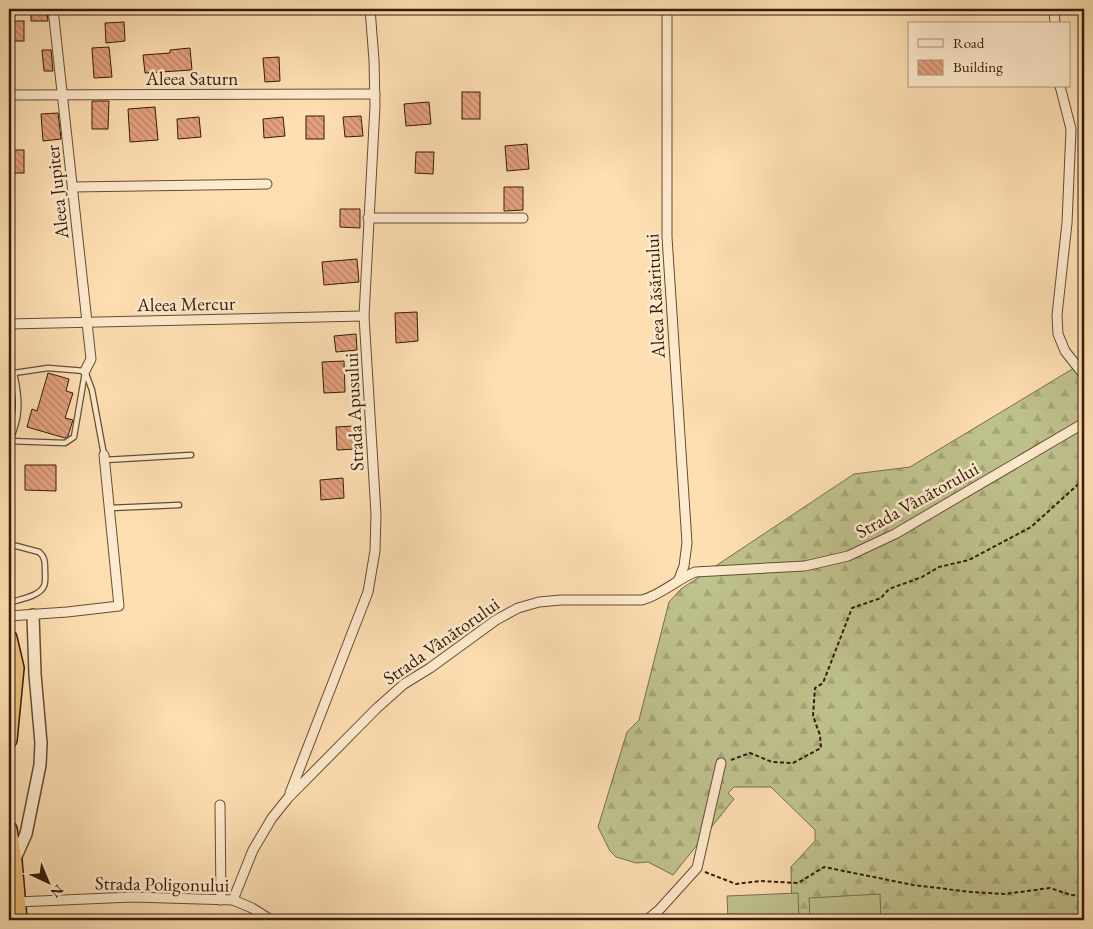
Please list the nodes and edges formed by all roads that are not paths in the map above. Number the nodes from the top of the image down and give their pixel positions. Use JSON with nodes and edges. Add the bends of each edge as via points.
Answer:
{"nodes":[{"id":1,"x":53,"y":9,"type":"edge"},
{"id":2,"x":370,"y":9,"type":"edge"},
{"id":3,"x":667,"y":9,"type":"edge"},
{"id":4,"x":1054,"y":9,"type":"edge"},
{"id":5,"x":1055,"y":22,"type":"edge"},
{"id":6,"x":1061,"y":88,"type":"edge"},
{"id":7,"x":62,"y":94,"type":"junction"},
{"id":8,"x":376,"y":94,"type":"junction"},
{"id":9,"x":9,"y":95,"type":"edge"},
{"id":10,"x":267,"y":184,"type":"dead end"},
{"id":11,"x":73,"y":187,"type":"junction"},
{"id":12,"x":368,"y":218,"type":"junction"},
{"id":13,"x":523,"y":218,"type":"dead end"},
{"id":14,"x":364,"y":316,"type":"junction"},
{"id":15,"x":88,"y":323,"type":"junction"},
{"id":16,"x":9,"y":324,"type":"edge"},
{"id":17,"x":85,"y":370,"type":"junction"},
{"id":18,"x":11,"y":373,"type":"edge"},
{"id":19,"x":1084,"y":375,"type":"edge"},
{"id":20,"x":1084,"y":423,"type":"edge"},
{"id":21,"x":9,"y":441,"type":"edge"},
{"id":22,"x":191,"y":455,"type":"dead end"},
{"id":23,"x":105,"y":457,"type":"junction"},
{"id":24,"x":179,"y":505,"type":"dead end"},
{"id":25,"x":110,"y":508,"type":"junction"},
{"id":26,"x":9,"y":544,"type":"edge"},
{"id":27,"x":679,"y":579,"type":"junction"},
{"id":28,"x":9,"y":603,"type":"edge"},
{"id":29,"x":33,"y":615,"type":"junction"},
{"id":30,"x":9,"y":616,"type":"edge"},
{"id":31,"x":9,"y":638,"type":"edge"},
{"id":32,"x":9,"y":660,"type":"edge"},
{"id":33,"x":9,"y":674,"type":"edge"},
{"id":34,"x":9,"y":740,"type":"edge"},
{"id":35,"x":721,"y":764,"type":"road end"},
{"id":36,"x":288,"y":798,"type":"junction"},
{"id":37,"x":220,"y":805,"type":"dead end"},
{"id":38,"x":9,"y":829,"type":"edge"},
{"id":39,"x":14,"y":861,"type":"junction"},
{"id":40,"x":221,"y":900,"type":"junction"},
{"id":41,"x":233,"y":900,"type":"junction"},
{"id":42,"x":13,"y":903,"type":"edge"},
{"id":43,"x":19,"y":920,"type":"edge"},
{"id":44,"x":271,"y":920,"type":"edge"},
{"id":45,"x":648,"y":920,"type":"edge"}],
"edges":[{"from":1,"to":7,"type":"street","name":"Aleea Jupiter"},
{"from":2,"to":8,"type":"street","name":"Strada Apusului"},
{"from":3,"to":27,"type":"street","name":"Aleea Răsăritului","via":[[667,237],[687,542]]},
{"from":4,"to":5,"type":"street"},
{"from":6,"to":19,"type":"street","via":[[1071,129],[1058,334],[1065,351]]},
{"from":7,"to":8,"type":"street","name":"Aleea Saturn"},
{"from":7,"to":9,"type":"street","name":"Aleea Saturn"},
{"from":7,"to":11,"type":"street","name":"Aleea Jupiter"},
{"from":8,"to":12,"type":"street","name":"Strada Apusului"},
{"from":10,"to":11,"type":"street"},
{"from":11,"to":15,"type":"street","name":"Aleea Jupiter"},
{"from":12,"to":13,"type":"street"},
{"from":12,"to":14,"type":"street","name":"Strada Apusului"},
{"from":14,"to":15,"type":"street","name":"Aleea Mercur"},
{"from":14,"to":36,"type":"street","name":"Strada Apusului","via":[[376,551],[368,592]]},
{"from":15,"to":16,"type":"street","name":"Aleea Mercur"},
{"from":15,"to":17,"type":"street","name":"Aleea Jupiter","via":[[92,359]]},
{"from":17,"to":18,"type":"lane","via":[[48,368]]},
{"from":17,"to":21,"type":"lane","via":[[74,437],[70,441]]},
{"from":17,"to":23,"type":"lane"},
{"from":18,"to":21,"type":"lane","via":[[19,395],[18,420]]},
{"from":20,"to":27,"type":"street","name":"Strada Vânătorului","via":[[895,534],[848,556],[805,566],[695,572]]},
{"from":22,"to":23,"type":"lane"},
{"from":23,"to":25,"type":"street"},
{"from":24,"to":25,"type":"lane"},
{"from":25,"to":29,"type":"street","via":[[119,606]]},
{"from":26,"to":28,"type":"lane","via":[[42,555],[45,582],[38,593]]},
{"from":27,"to":36,"type":"street","name":"Strada Vânătorului","via":[[655,596],[642,600],[539,602],[518,608],[496,620],[392,694]]},
{"from":29,"to":30,"type":"street"},
{"from":29,"to":39,"type":"street","via":[[40,765],[26,834]]},
{"from":31,"to":34,"type":"highway","via":[[16,668]]},
{"from":32,"to":33,"type":"highway"},
{"from":35,"to":45,"type":"street","via":[[697,868]]},
{"from":36,"to":41,"type":"street","name":"Strada Vânătorului","via":[[253,850]]},
{"from":37,"to":40,"type":"street"},
{"from":38,"to":39,"type":"highway"},
{"from":39,"to":42,"type":"highway"},
{"from":40,"to":41,"type":"street","name":"Strada Poligonului"},
{"from":40,"to":42,"type":"street","name":"Strada Poligonului","via":[[132,897]]},
{"from":41,"to":44,"type":"street","name":"Strada Poligonului"},
{"from":42,"to":43,"type":"highway"}]}
